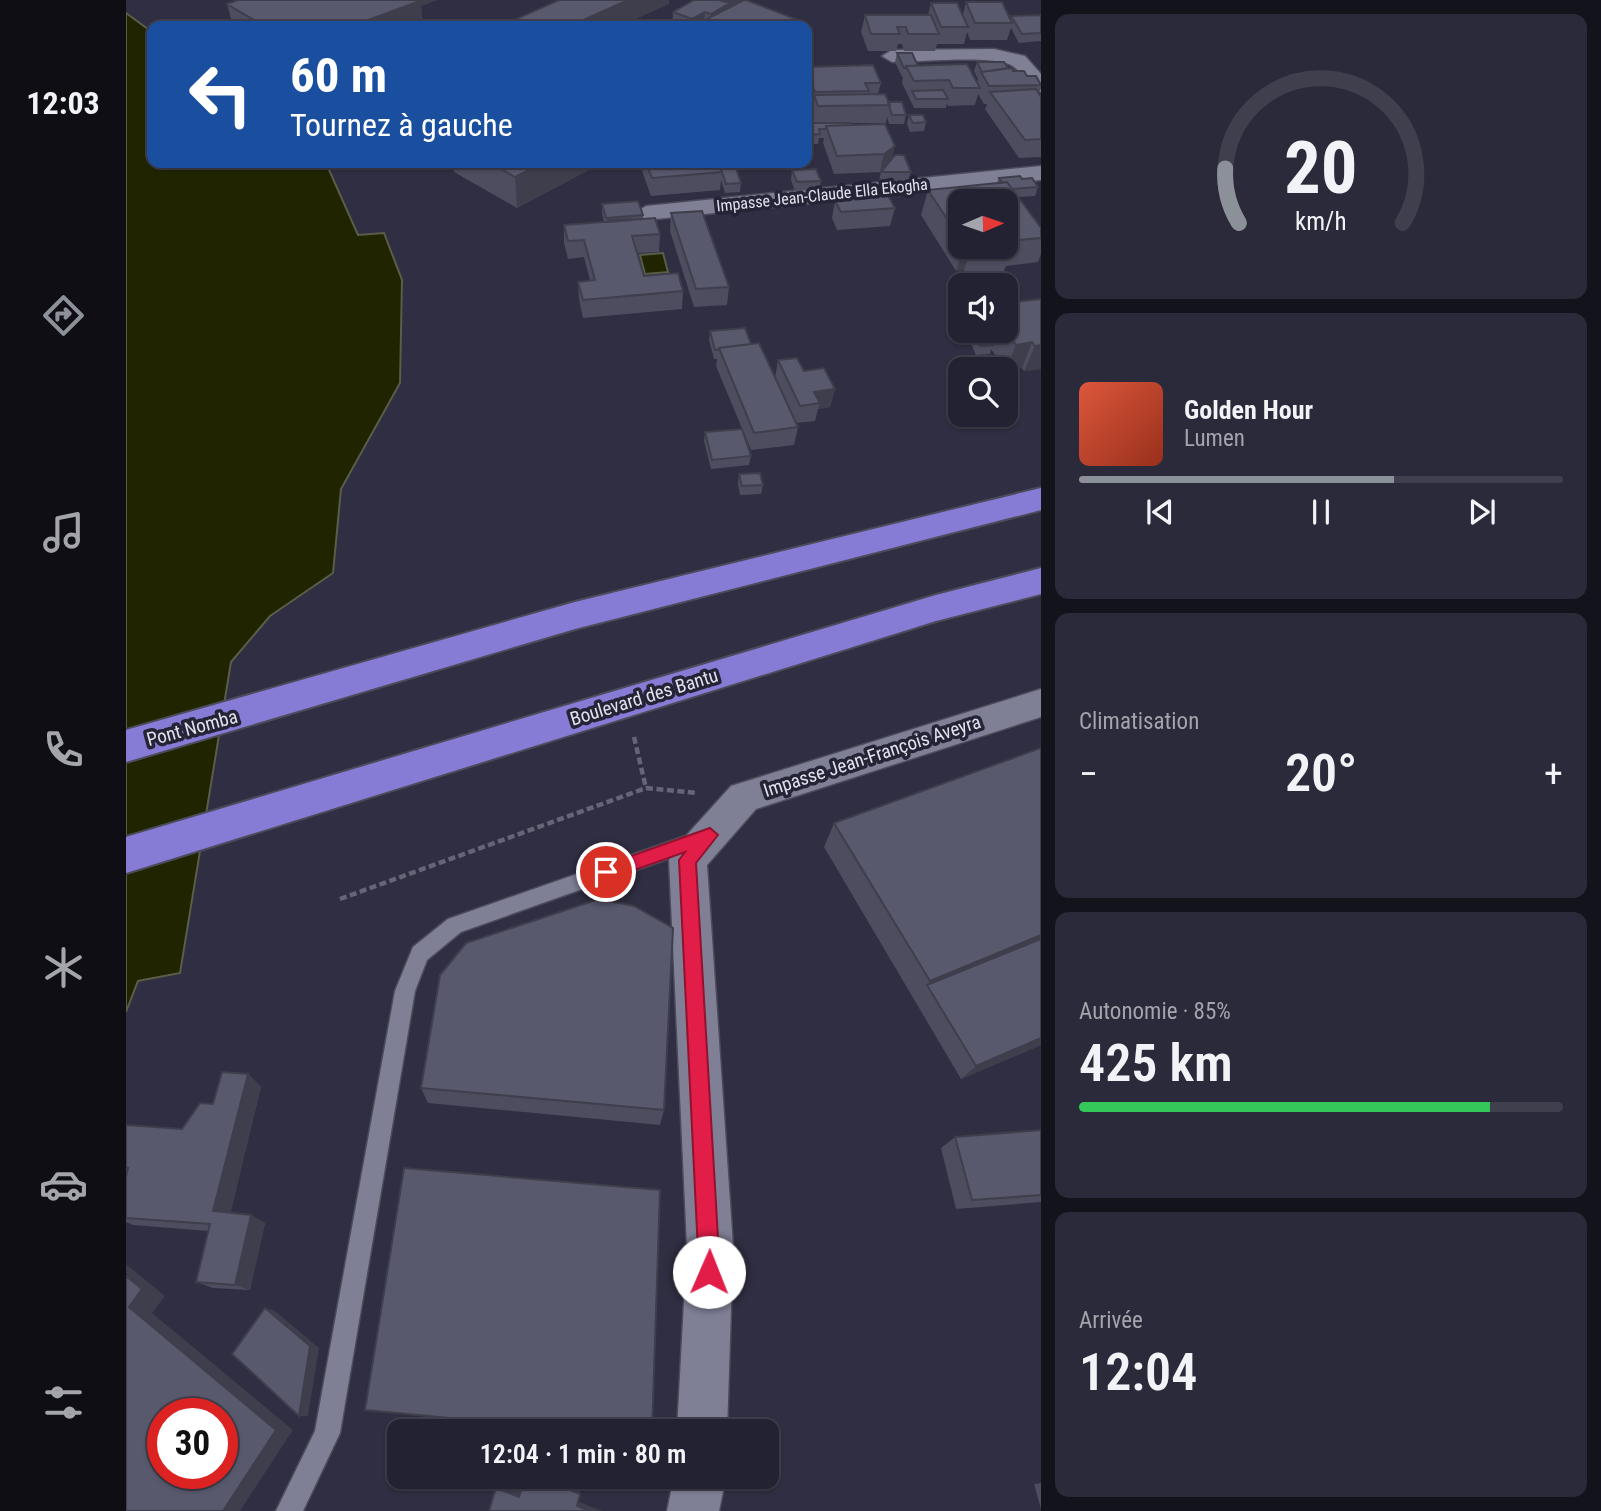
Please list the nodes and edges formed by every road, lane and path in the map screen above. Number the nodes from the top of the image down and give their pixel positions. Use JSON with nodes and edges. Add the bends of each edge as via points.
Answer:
{"nodes":[{"id":1,"x":892,"y":56,"type":"dead end"},
{"id":2,"x":1041,"y":86,"type":"edge"},
{"id":3,"x":1041,"y":173,"type":"edge"},
{"id":4,"x":646,"y":213,"type":"edge"},
{"id":5,"x":1041,"y":499,"type":"edge"},
{"id":6,"x":1041,"y":581,"type":"edge"},
{"id":7,"x":1041,"y":703,"type":"edge"},
{"id":8,"x":632,"y":726,"type":"dead end"},
{"id":9,"x":126,"y":746,"type":"edge"},
{"id":10,"x":646,"y":788,"type":"junction"},
{"id":11,"x":744,"y":797,"type":"junction"},
{"id":12,"x":699,"y":848,"type":"junction"},
{"id":13,"x":126,"y":855,"type":"edge"},
{"id":14,"x":340,"y":899,"type":"dead end"},
{"id":15,"x":703,"y":1419,"type":"edge"},
{"id":16,"x":698,"y":1489,"type":"edge"},
{"id":17,"x":289,"y":1511,"type":"edge"},
{"id":18,"x":694,"y":1511,"type":"edge"}],
"edges":[{"from":1,"to":2,"type":"street","via":[[994,55],[1018,60]]},
{"from":3,"to":4,"type":"street","name":"Impasse Jean-Claude Ella Ekogha"},
{"from":5,"to":9,"type":"highway","name":"Pont Nomba","via":[[731,575]]},
{"from":6,"to":13,"type":"highway","name":"Boulevard des Bantu","via":[[923,612]]},
{"from":7,"to":11,"type":"street","name":"Impasse Jean-François Aveyra"},
{"from":8,"to":10,"type":"path"},
{"from":10,"to":11,"type":"path"},
{"from":10,"to":14,"type":"path"},
{"from":11,"to":12,"type":"street","name":"Impasse Jean-François Aveyra"},
{"from":12,"to":15,"type":"street","via":[[710,1246]]},
{"from":12,"to":17,"type":"lane","via":[[455,925],[420,954],[405,991],[327,1433]]},
{"from":16,"to":18,"type":"street"}]}
